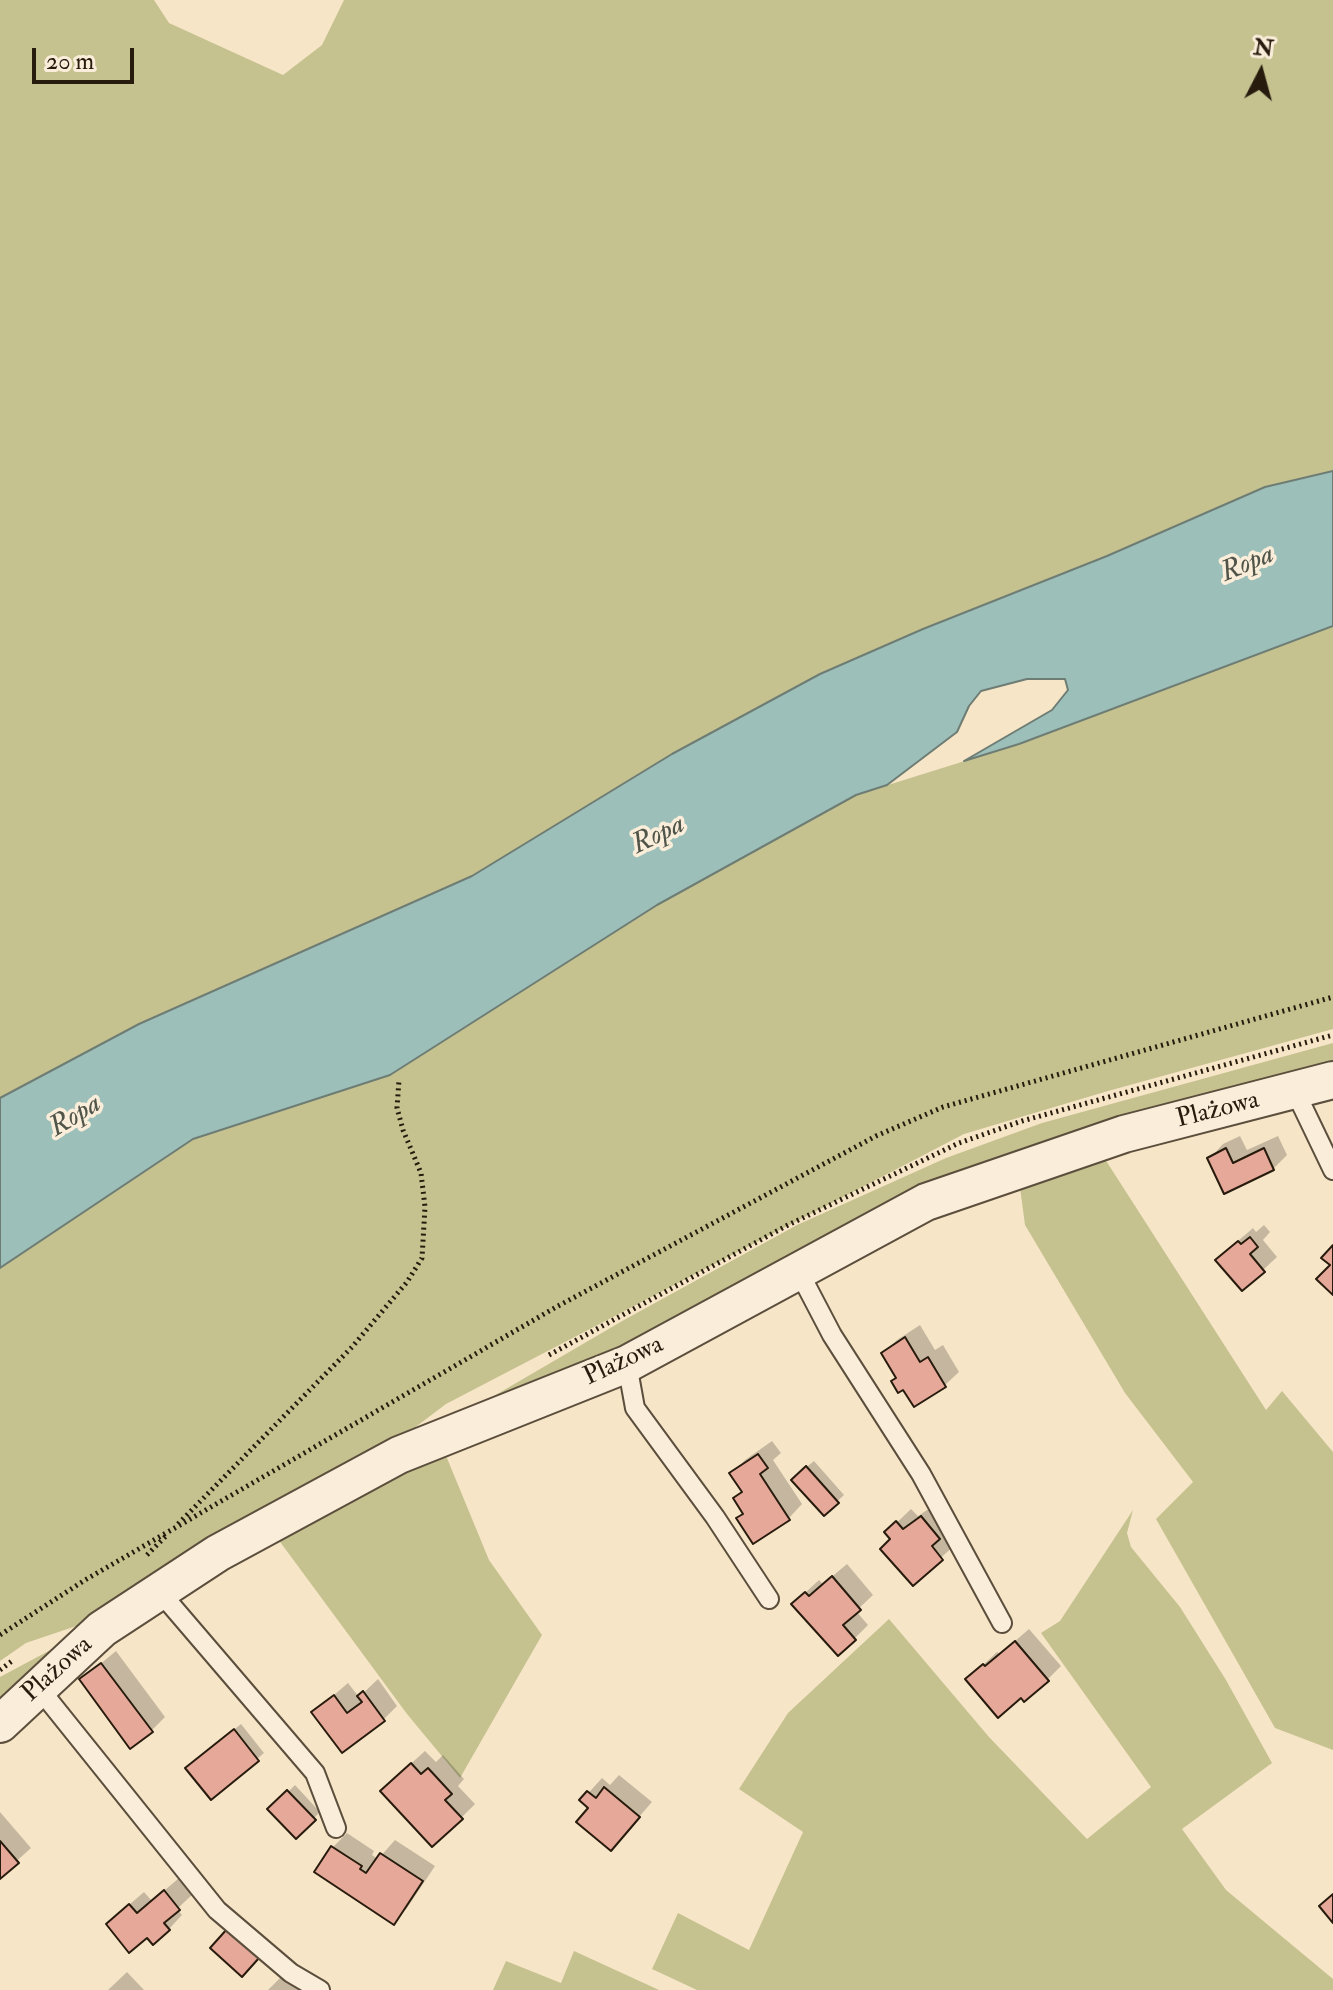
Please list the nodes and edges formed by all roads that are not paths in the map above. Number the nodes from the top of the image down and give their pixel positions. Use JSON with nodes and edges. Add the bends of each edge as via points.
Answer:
{"nodes":[{"id":1,"x":1333,"y":1080,"type":"edge"},
{"id":2,"x":1295,"y":1091,"type":"junction"},
{"id":3,"x":1333,"y":1170,"type":"edge"},
{"id":4,"x":798,"y":1270,"type":"junction"},
{"id":5,"x":627,"y":1364,"type":"junction"},
{"id":6,"x":160,"y":1592,"type":"junction"},
{"id":7,"x":769,"y":1599,"type":"dead end"},
{"id":8,"x":1002,"y":1623,"type":"dead end"},
{"id":9,"x":38,"y":1687,"type":"junction"},
{"id":10,"x":0,"y":1724,"type":"edge"},
{"id":11,"x":336,"y":1828,"type":"dead end"},
{"id":12,"x":320,"y":1990,"type":"edge"}],
"edges":[{"from":1,"to":2,"type":"street","name":"Plażowa"},
{"from":2,"to":3,"type":"lane","name":"Plażowa"},
{"from":2,"to":4,"type":"street","name":"Plażowa","via":[[1124,1134],[926,1202]]},
{"from":4,"to":5,"type":"street","name":"Plażowa"},
{"from":4,"to":8,"type":"lane","via":[[832,1335],[921,1474]]},
{"from":5,"to":6,"type":"street","name":"Plażowa","via":[[399,1455],[218,1553]]},
{"from":5,"to":7,"type":"lane","via":[[635,1408]]},
{"from":6,"to":9,"type":"street","name":"Plażowa","via":[[102,1629]]},
{"from":6,"to":11,"type":"lane","via":[[315,1773]]},
{"from":9,"to":10,"type":"street","name":"Plażowa"},
{"from":9,"to":12,"type":"lane","via":[[217,1910],[291,1973]]}]}
